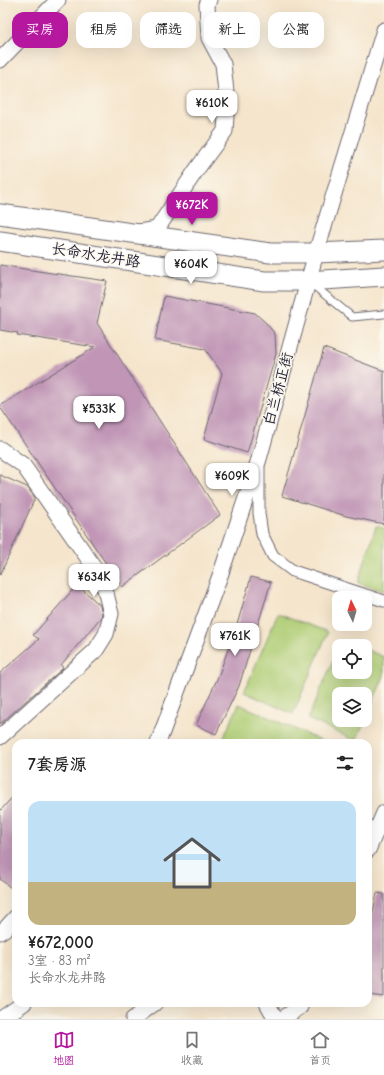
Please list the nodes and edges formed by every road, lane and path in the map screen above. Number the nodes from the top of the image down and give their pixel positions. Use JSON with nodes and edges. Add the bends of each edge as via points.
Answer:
{"nodes":[{"id":1,"x":58,"y":0,"type":"edge"},
{"id":2,"x":209,"y":0,"type":"edge"},
{"id":3,"x":384,"y":30,"type":"edge"},
{"id":4,"x":0,"y":60,"type":"edge"},
{"id":5,"x":0,"y":214,"type":"edge"},
{"id":6,"x":130,"y":233,"type":"junction"},
{"id":7,"x":0,"y":241,"type":"edge"},
{"id":8,"x":384,"y":250,"type":"edge"},
{"id":9,"x":316,"y":253,"type":"junction"},
{"id":10,"x":384,"y":276,"type":"edge"},
{"id":11,"x":308,"y":281,"type":"junction"},
{"id":12,"x":384,"y":314,"type":"edge"},
{"id":13,"x":0,"y":449,"type":"edge"},
{"id":14,"x":259,"y":459,"type":"junction"},
{"id":15,"x":384,"y":601,"type":"edge"},
{"id":16,"x":0,"y":737,"type":"edge"},
{"id":17,"x":159,"y":739,"type":"edge"},
{"id":18,"x":384,"y":813,"type":"edge"},
{"id":19,"x":372,"y":841,"type":"edge"},
{"id":20,"x":12,"y":921,"type":"edge"},
{"id":21,"x":0,"y":932,"type":"edge"},
{"id":22,"x":18,"y":1007,"type":"edge"},
{"id":23,"x":150,"y":1007,"type":"edge"},
{"id":24,"x":269,"y":1007,"type":"edge"},
{"id":25,"x":300,"y":1007,"type":"edge"},
{"id":26,"x":1,"y":1019,"type":"edge"},
{"id":27,"x":133,"y":1019,"type":"edge"},
{"id":28,"x":276,"y":1019,"type":"edge"},
{"id":29,"x":282,"y":1019,"type":"edge"}],
"edges":[{"from":1,"to":4,"type":"street"},
{"from":2,"to":6,"type":"street","via":[[209,38],[223,64],[227,101],[225,131],[158,229]]},
{"from":3,"to":9,"type":"street","name":"白兰桥正街"},
{"from":5,"to":6,"type":"street","name":"长命水龙井路"},
{"from":6,"to":9,"type":"street","name":"长命水龙井路","via":[[270,253]]},
{"from":7,"to":11,"type":"street","name":"长命水龙井路","via":[[264,281]]},
{"from":8,"to":9,"type":"street","name":"长命水龙井路"},
{"from":9,"to":11,"type":"street","name":"白兰桥正街"},
{"from":10,"to":11,"type":"street","name":"长命水龙井路"},
{"from":11,"to":12,"type":"lane","via":[[352,317]]},
{"from":11,"to":14,"type":"street","name":"白兰桥正街"},
{"from":13,"to":16,"type":"street","via":[[23,465],[92,564],[106,589],[111,614],[106,634],[96,650]]},
{"from":14,"to":15,"type":"street","via":[[259,513],[262,534],[273,556],[293,571]]},
{"from":14,"to":17,"type":"street","name":"白兰桥正街","via":[[221,573]]},
{"from":18,"to":19,"type":"street"},
{"from":20,"to":21,"type":"street"},
{"from":22,"to":26,"type":"street"},
{"from":23,"to":27,"type":"street"},
{"from":24,"to":28,"type":"street"},
{"from":25,"to":29,"type":"street"}]}
